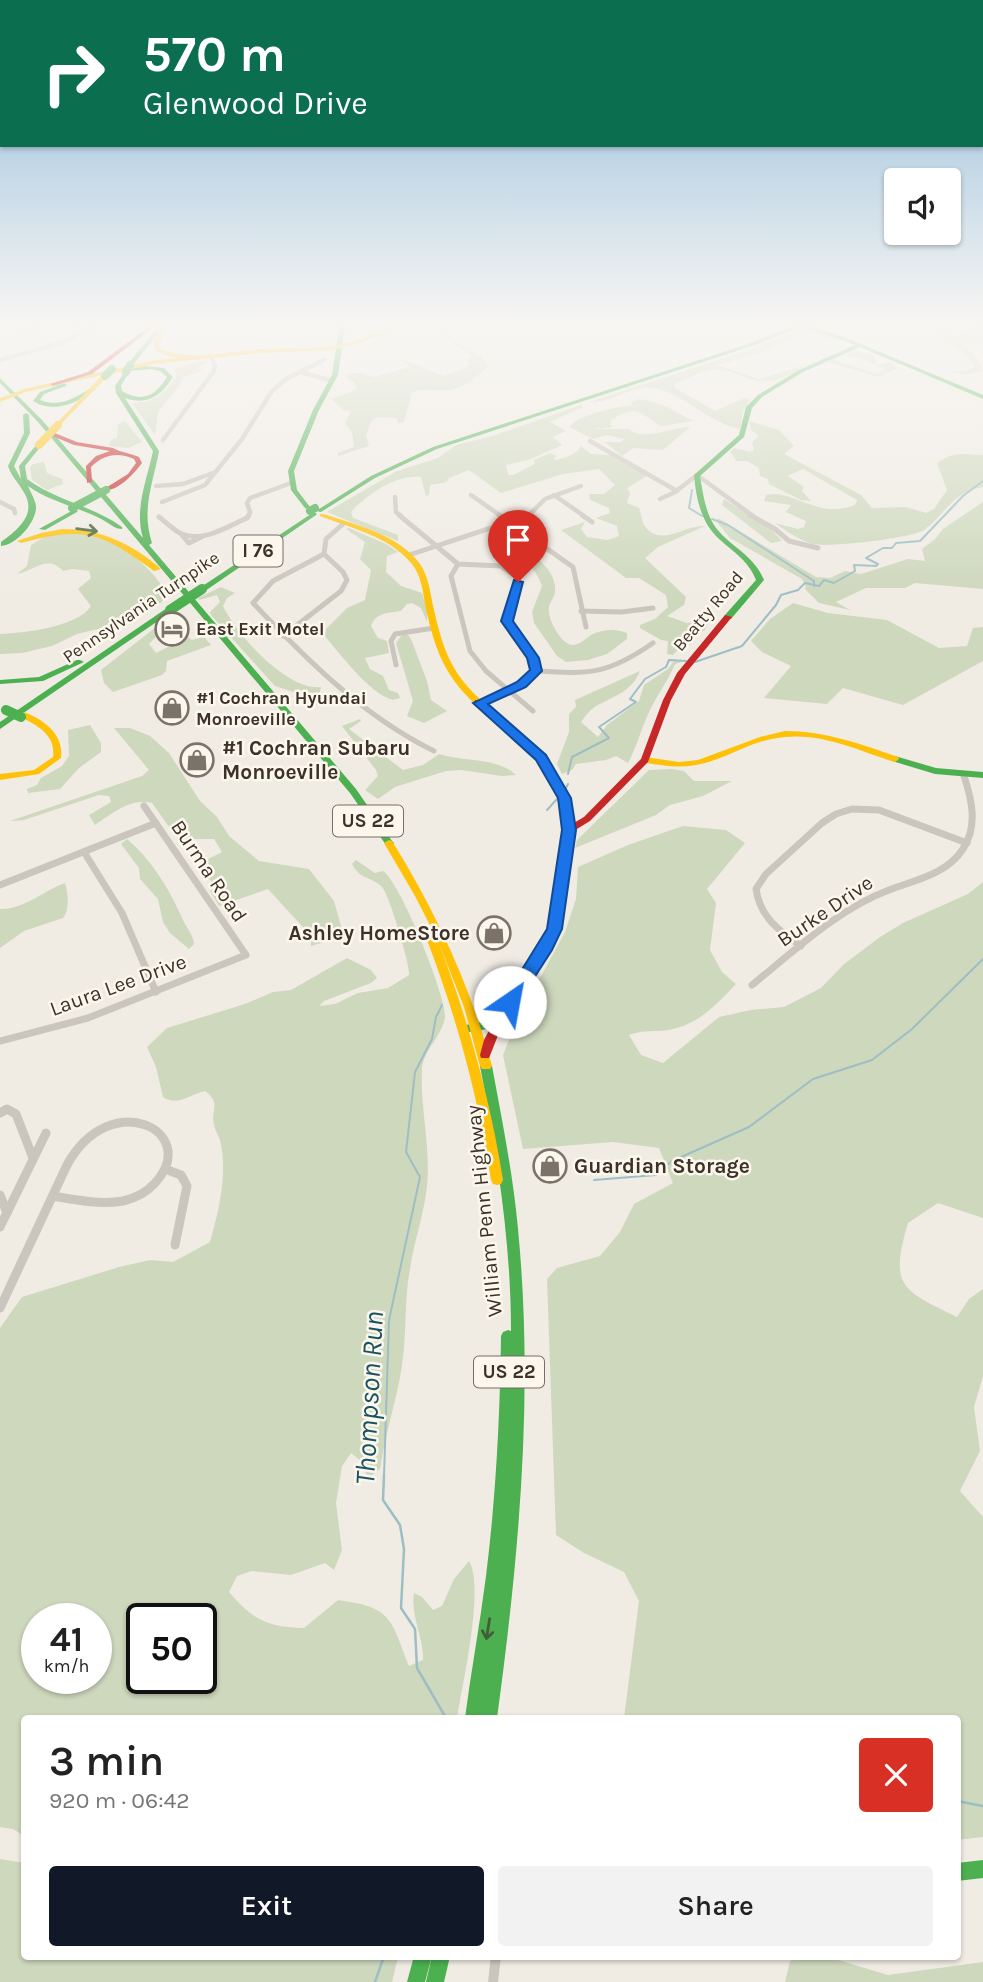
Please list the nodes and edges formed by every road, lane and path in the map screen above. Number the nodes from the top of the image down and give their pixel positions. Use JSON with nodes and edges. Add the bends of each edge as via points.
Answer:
{"nodes":[{"id":1,"x":17,"y":413,"type":"edge"},
{"id":2,"x":21,"y":413,"type":"edge"},
{"id":3,"x":38,"y":413,"type":"edge"},
{"id":4,"x":64,"y":413,"type":"edge"},
{"id":5,"x":135,"y":413,"type":"edge"},
{"id":6,"x":178,"y":413,"type":"edge"},
{"id":7,"x":257,"y":413,"type":"edge"},
{"id":8,"x":315,"y":413,"type":"edge"},
{"id":9,"x":540,"y":413,"type":"edge"},
{"id":10,"x":747,"y":413,"type":"edge"},
{"id":11,"x":53,"y":427,"type":"junction"},
{"id":12,"x":156,"y":440,"type":"junction"},
{"id":13,"x":590,"y":441,"type":"dead end"},
{"id":14,"x":142,"y":468,"type":"junction"},
{"id":15,"x":697,"y":475,"type":"junction"},
{"id":16,"x":208,"y":478,"type":"junction"},
{"id":17,"x":89,"y":482,"type":"junction"},
{"id":18,"x":290,"y":483,"type":"junction"},
{"id":19,"x":25,"y":486,"type":"junction"},
{"id":20,"x":156,"y":486,"type":"dead end"},
{"id":21,"x":581,"y":486,"type":"dead end"},
{"id":22,"x":107,"y":491,"type":"junction"},
{"id":23,"x":677,"y":491,"type":"junction"},
{"id":24,"x":471,"y":495,"type":"dead end"},
{"id":25,"x":554,"y":495,"type":"junction"},
{"id":26,"x":395,"y":497,"type":"dead end"},
{"id":27,"x":660,"y":499,"type":"dead end"},
{"id":28,"x":0,"y":502,"type":"edge"},
{"id":29,"x":162,"y":502,"type":"dead end"},
{"id":30,"x":74,"y":509,"type":"junction"},
{"id":31,"x":314,"y":511,"type":"junction"},
{"id":32,"x":15,"y":513,"type":"dead end"},
{"id":33,"x":159,"y":517,"type":"dead end"},
{"id":34,"x":592,"y":522,"type":"dead end"},
{"id":35,"x":510,"y":523,"type":"junction"},
{"id":36,"x":343,"y":524,"type":"junction"},
{"id":37,"x":21,"y":541,"type":"junction"},
{"id":38,"x":435,"y":547,"type":"junction"},
{"id":39,"x":1,"y":548,"type":"edge"},
{"id":40,"x":818,"y":548,"type":"dead end"},
{"id":41,"x":145,"y":554,"type":"junction"},
{"id":42,"x":324,"y":554,"type":"junction"},
{"id":43,"x":409,"y":555,"type":"junction"},
{"id":44,"x":458,"y":564,"type":"junction"},
{"id":45,"x":161,"y":569,"type":"junction"},
{"id":46,"x":653,"y":608,"type":"dead end"},
{"id":47,"x":169,"y":609,"type":"junction"},
{"id":48,"x":581,"y":611,"type":"junction"},
{"id":49,"x":586,"y":627,"type":"dead end"},
{"id":50,"x":433,"y":628,"type":"junction"},
{"id":51,"x":283,"y":636,"type":"junction"},
{"id":52,"x":653,"y":643,"type":"dead end"},
{"id":53,"x":94,"y":656,"type":"junction"},
{"id":54,"x":396,"y":665,"type":"dead end"},
{"id":55,"x":536,"y":671,"type":"junction"},
{"id":56,"x":0,"y":682,"type":"edge"},
{"id":57,"x":509,"y":690,"type":"junction"},
{"id":58,"x":479,"y":703,"type":"junction"},
{"id":59,"x":533,"y":711,"type":"dead end"},
{"id":60,"x":7,"y":716,"type":"edge"},
{"id":61,"x":434,"y":751,"type":"dead end"},
{"id":62,"x":645,"y":760,"type":"junction"},
{"id":63,"x":0,"y":770,"type":"edge"},
{"id":64,"x":983,"y":775,"type":"edge"},
{"id":65,"x":964,"y":776,"type":"junction"},
{"id":66,"x":0,"y":777,"type":"edge"},
{"id":67,"x":144,"y":806,"type":"dead end"},
{"id":68,"x":156,"y":823,"type":"junction"},
{"id":69,"x":569,"y":830,"type":"junction"},
{"id":70,"x":967,"y":843,"type":"junction"},
{"id":71,"x":84,"y":852,"type":"junction"},
{"id":72,"x":0,"y":885,"type":"edge"},
{"id":73,"x":801,"y":946,"type":"junction"},
{"id":74,"x":246,"y":955,"type":"joint"},
{"id":75,"x":752,"y":985,"type":"dead end"},
{"id":76,"x":156,"y":992,"type":"junction"},
{"id":77,"x":510,"y":1002,"type":"junction"},
{"id":78,"x":501,"y":1019,"type":"junction"},
{"id":79,"x":471,"y":1026,"type":"junction"},
{"id":80,"x":0,"y":1041,"type":"edge"},
{"id":81,"x":484,"y":1058,"type":"junction"},
{"id":82,"x":0,"y":1113,"type":"edge"},
{"id":83,"x":46,"y":1133,"type":"dead end"},
{"id":84,"x":33,"y":1159,"type":"junction"},
{"id":85,"x":165,"y":1168,"type":"junction"},
{"id":86,"x":0,"y":1195,"type":"edge"},
{"id":87,"x":53,"y":1196,"type":"junction"},
{"id":88,"x":6,"y":1213,"type":"junction"},
{"id":89,"x":0,"y":1227,"type":"edge"},
{"id":90,"x":175,"y":1245,"type":"dead end"},
{"id":91,"x":0,"y":1308,"type":"edge"},
{"id":92,"x":474,"y":1715,"type":"edge"},
{"id":93,"x":489,"y":1715,"type":"edge"},
{"id":94,"x":983,"y":1868,"type":"edge"},
{"id":95,"x":961,"y":1871,"type":"edge"},
{"id":96,"x":421,"y":1960,"type":"edge"},
{"id":97,"x":440,"y":1960,"type":"edge"},
{"id":98,"x":496,"y":1960,"type":"edge"},
{"id":99,"x":416,"y":1982,"type":"edge"},
{"id":100,"x":435,"y":1982,"type":"edge"},
{"id":101,"x":493,"y":1982,"type":"edge"}],
"edges":[{"from":1,"to":19,"type":"main road","via":[[28,431],[11,466]]},
{"from":2,"to":41,"type":"main road","name":"William Penn Highway"},
{"from":3,"to":11,"type":"main road","name":"William Penn Highway"},
{"from":4,"to":11,"type":"main road"},
{"from":5,"to":12,"type":"main road"},
{"from":6,"to":12,"type":"street"},
{"from":7,"to":16,"type":"street"},
{"from":8,"to":18,"type":"main road"},
{"from":9,"to":31,"type":"main road","name":"Pennsylvania Turnpike","number":"I 76","via":[[443,445]]},
{"from":10,"to":15,"type":"main road","via":[[742,436]]},
{"from":11,"to":14,"type":"main road","via":[[76,444],[136,454],[142,459]]},
{"from":11,"to":17,"type":"main road","name":"William Penn Highway"},
{"from":11,"to":19,"type":"main road","bridge":true,"via":[[23,464]]},
{"from":12,"to":14,"type":"main road"},
{"from":12,"to":45,"type":"main road","via":[[142,502],[142,529]]},
{"from":13,"to":23,"type":"street"},
{"from":14,"to":22,"type":"main road"},
{"from":15,"to":23,"type":"street"},
{"from":15,"to":40,"type":"street","via":[[789,541]]},
{"from":15,"to":62,"type":"main road","name":"Beatty Road","via":[[710,523],[754,565],[760,580],[692,659],[667,700]]},
{"from":16,"to":20,"type":"street"},
{"from":16,"to":29,"type":"street","via":[[197,490]]},
{"from":17,"to":22,"type":"main road","via":[[87,469],[96,458],[118,452],[137,457],[136,470]]},
{"from":17,"to":45,"type":"main road","name":"William Penn Highway"},
{"from":18,"to":31,"type":"main road"},
{"from":18,"to":33,"type":"street","via":[[250,498],[249,516],[191,543]]},
{"from":19,"to":39,"type":"main road","via":[[34,507],[31,520]]},
{"from":19,"to":41,"type":"main road","number":"US 22","via":[[106,517]]},
{"from":21,"to":25,"type":"street"},
{"from":22,"to":30,"type":"main road","bridge":true},
{"from":23,"to":27,"type":"street"},
{"from":24,"to":35,"type":"street"},
{"from":25,"to":34,"type":"street"},
{"from":25,"to":35,"type":"street","via":[[529,516]]},
{"from":26,"to":38,"type":"street","via":[[396,512]]},
{"from":28,"to":32,"type":"street"},
{"from":30,"to":37,"type":"main road"},
{"from":30,"to":39,"type":"main road"},
{"from":31,"to":36,"type":"main road"},
{"from":31,"to":47,"type":"main road","name":"Pennsylvania Turnpike","number":"I 76","bridge":true},
{"from":35,"to":38,"type":"street"},
{"from":35,"to":48,"type":"street","via":[[573,567]]},
{"from":36,"to":42,"type":"street","via":[[326,538]]},
{"from":36,"to":43,"type":"main road"},
{"from":37,"to":39,"type":"main road"},
{"from":37,"to":45,"type":"main road","one_way":true,"via":[[62,529],[96,531]]},
{"from":38,"to":43,"type":"street"},
{"from":38,"to":44,"type":"street"},
{"from":41,"to":45,"type":"main road","name":"William Penn Highway","number":"US 22"},
{"from":42,"to":51,"type":"street","via":[[347,580],[341,591]]},
{"from":42,"to":51,"type":"street","via":[[296,567],[253,600]]},
{"from":43,"to":50,"type":"main road","via":[[422,572]]},
{"from":44,"to":55,"type":"street","via":[[501,566],[515,574],[518,582],[507,621],[533,658]]},
{"from":44,"to":57,"type":"street","via":[[451,576],[470,651]]},
{"from":45,"to":79,"type":"main road","name":"William Penn Highway","number":"US 22","via":[[372,826],[398,870]]},
{"from":45,"to":79,"type":"main road","name":"William Penn Highway","number":"US 22","via":[[366,807],[412,879],[447,949]]},
{"from":46,"to":48,"type":"street"},
{"from":47,"to":53,"type":"main road","name":"Pennsylvania Turnpike","number":"I 76"},
{"from":47,"to":60,"type":"main road","name":"Pennsylvania Turnpike","number":"I 76"},
{"from":48,"to":49,"type":"street"},
{"from":50,"to":54,"type":"street","via":[[395,634],[391,641]]},
{"from":50,"to":58,"type":"main road","via":[[447,670]]},
{"from":51,"to":61,"type":"street","via":[[379,719]]},
{"from":52,"to":55,"type":"street","via":[[629,660],[589,674]]},
{"from":53,"to":56,"type":"main road","via":[[40,679]]},
{"from":53,"to":60,"type":"main road","name":"Pennsylvania Turnpike","number":"I 76"},
{"from":55,"to":57,"type":"street"},
{"from":57,"to":58,"type":"street"},
{"from":57,"to":59,"type":"street"},
{"from":58,"to":69,"type":"main road","via":[[542,758],[562,793]]},
{"from":60,"to":63,"type":"main road","via":[[48,734],[53,746],[42,766],[27,772]]},
{"from":60,"to":66,"type":"main road","via":[[54,732],[58,756],[38,773]]},
{"from":62,"to":65,"type":"main road","via":[[691,765],[761,738],[800,734],[843,741],[921,769]]},
{"from":62,"to":69,"type":"main road","name":"Beatty Road","via":[[587,819]]},
{"from":64,"to":65,"type":"main road"},
{"from":65,"to":70,"type":"street","via":[[974,810]]},
{"from":67,"to":68,"type":"street","name":"Burma Road"},
{"from":68,"to":71,"type":"street"},
{"from":68,"to":74,"type":"street","name":"Burma Road"},
{"from":69,"to":77,"type":"main road","via":[[554,929]]},
{"from":70,"to":73,"type":"street","name":"Burke Drive","via":[[947,867],[869,899]]},
{"from":70,"to":73,"type":"street","via":[[879,810],[852,809],[829,817],[766,874],[757,889],[758,904],[769,922]]},
{"from":71,"to":72,"type":"street"},
{"from":71,"to":76,"type":"street","via":[[122,913]]},
{"from":73,"to":75,"type":"street","name":"Burke Drive"},
{"from":74,"to":76,"type":"street","name":"Laura Lee Drive"},
{"from":76,"to":80,"type":"street","name":"Laura Lee Drive","via":[[65,1026]]},
{"from":77,"to":78,"type":"main road"},
{"from":77,"to":79,"type":"main road","via":[[494,1018]]},
{"from":78,"to":79,"type":"main road"},
{"from":78,"to":81,"type":"main road"},
{"from":79,"to":81,"type":"main road","name":"William Penn Highway","number":"US 22"},
{"from":79,"to":92,"type":"main road","name":"William Penn Highway","number":"US 22","one_way":true,"via":[[496,1167],[509,1338],[503,1512]]},
{"from":81,"to":93,"type":"main road","name":"William Penn Highway","number":"US 22","via":[[505,1162],[519,1378],[514,1513]]},
{"from":82,"to":84,"type":"street","via":[[7,1109],[16,1114]]},
{"from":83,"to":84,"type":"street"},
{"from":84,"to":88,"type":"street"},
{"from":85,"to":87,"type":"street","via":[[147,1190],[120,1202]]},
{"from":85,"to":87,"type":"street","via":[[166,1147],[157,1132],[139,1122],[116,1122],[97,1130],[79,1146]]},
{"from":85,"to":90,"type":"street","via":[[181,1175],[187,1186]]},
{"from":86,"to":88,"type":"street"},
{"from":87,"to":91,"type":"street"},
{"from":88,"to":89,"type":"street"},
{"from":94,"to":95,"type":"main road"},
{"from":96,"to":99,"type":"main road"},
{"from":97,"to":100,"type":"main road"},
{"from":98,"to":101,"type":"street"}]}
